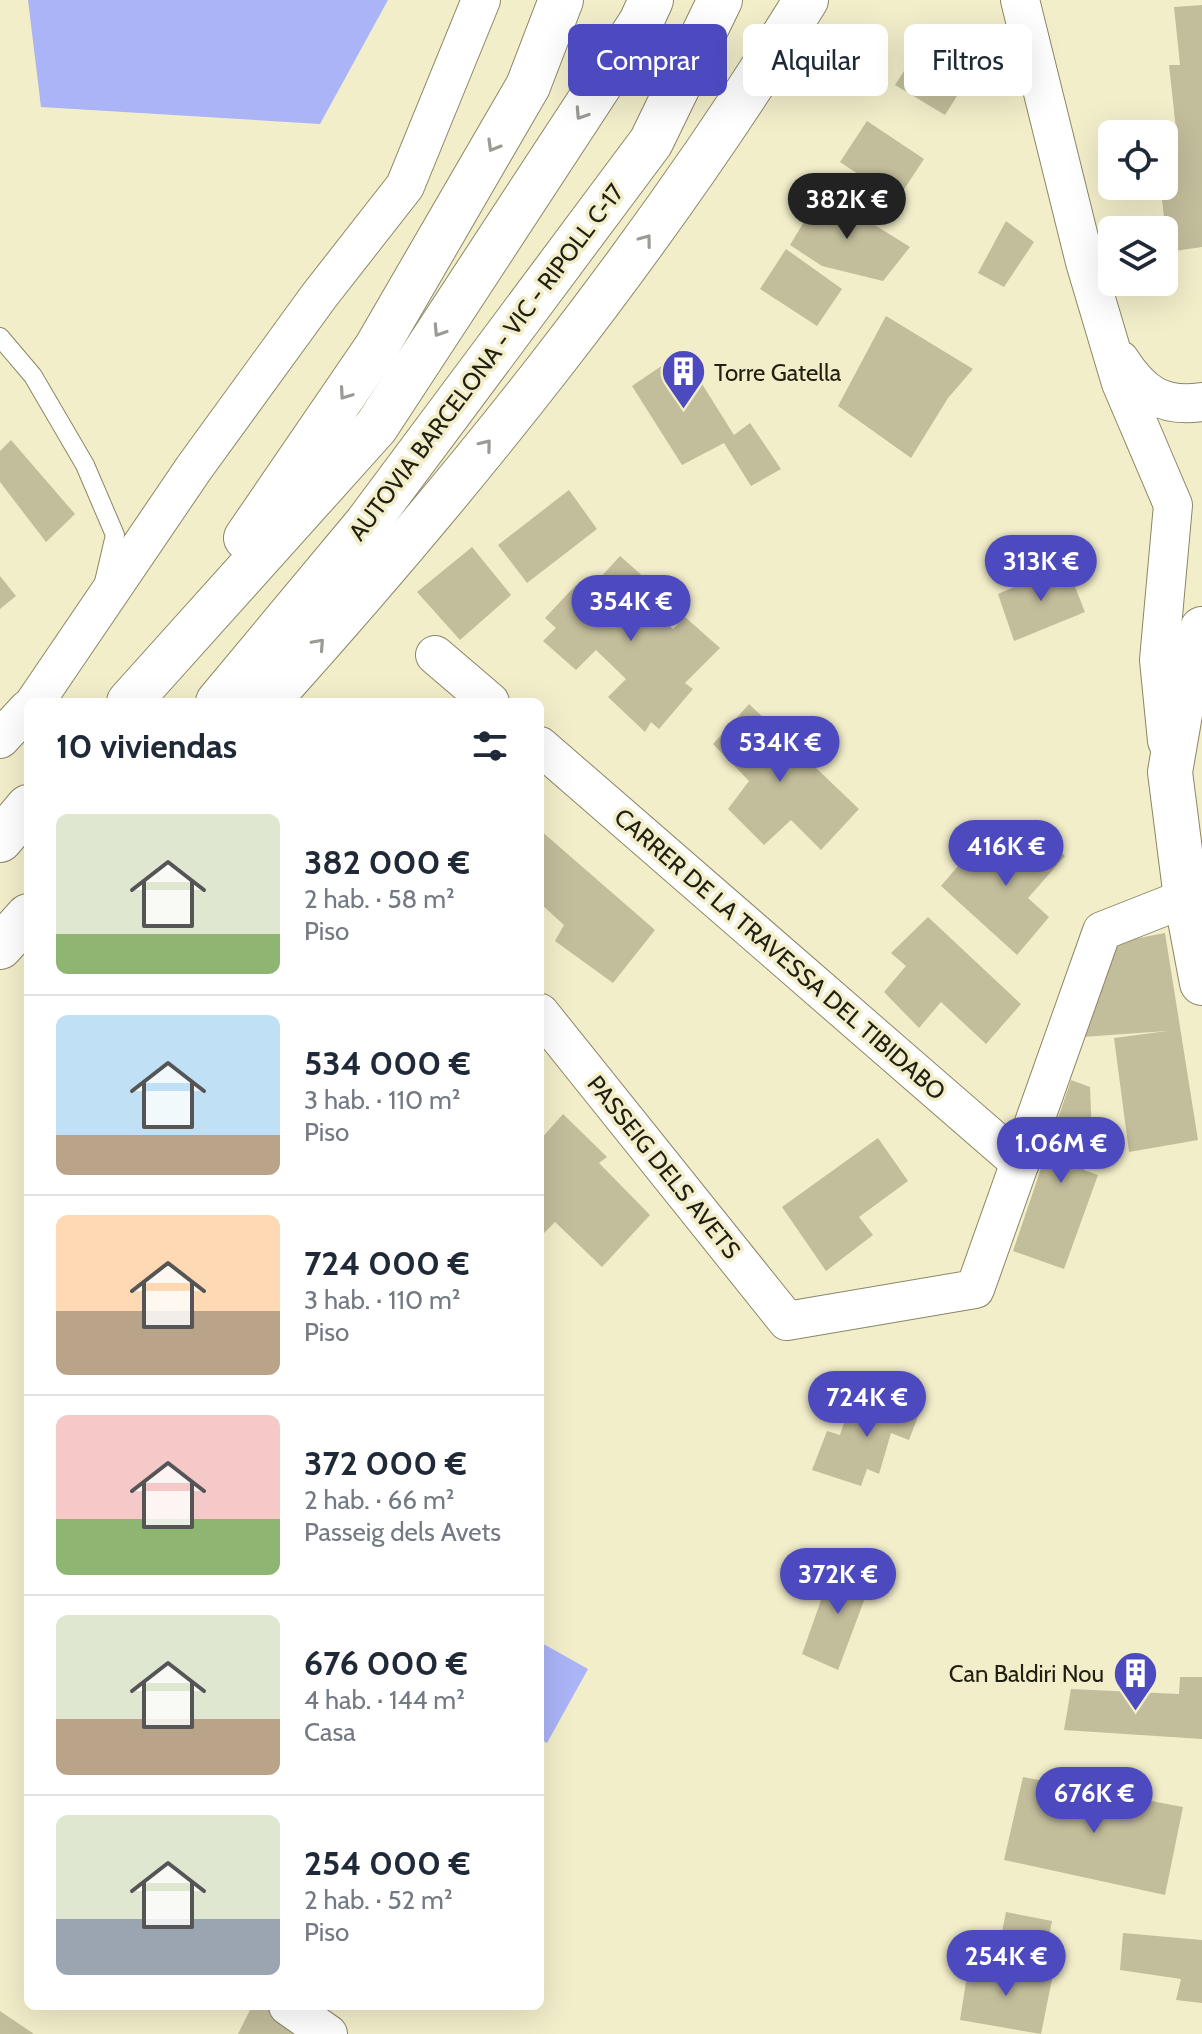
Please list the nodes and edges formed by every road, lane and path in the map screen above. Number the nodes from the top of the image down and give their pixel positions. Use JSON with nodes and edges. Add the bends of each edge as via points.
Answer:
{"nodes":[{"id":1,"x":481,"y":0,"type":"edge"},
{"id":2,"x":561,"y":0,"type":"edge"},
{"id":3,"x":651,"y":0,"type":"edge"},
{"id":4,"x":720,"y":0,"type":"edge"},
{"id":5,"x":806,"y":0,"type":"edge"},
{"id":6,"x":1020,"y":0,"type":"edge"},
{"id":7,"x":0,"y":337,"type":"edge"},
{"id":8,"x":1109,"y":345,"type":"junction"},
{"id":9,"x":1202,"y":402,"type":"edge"},
{"id":10,"x":1187,"y":512,"type":"edge"},
{"id":11,"x":97,"y":608,"type":"junction"},
{"id":12,"x":1202,"y":629,"type":"edge"},
{"id":13,"x":435,"y":655,"type":"dead end"},
{"id":14,"x":38,"y":698,"type":"edge"},
{"id":15,"x":118,"y":698,"type":"edge"},
{"id":16,"x":133,"y":698,"type":"edge"},
{"id":17,"x":221,"y":698,"type":"edge"},
{"id":18,"x":271,"y":698,"type":"edge"},
{"id":19,"x":485,"y":698,"type":"edge"},
{"id":20,"x":24,"y":713,"type":"edge"},
{"id":21,"x":0,"y":739,"type":"edge"},
{"id":22,"x":544,"y":749,"type":"edge"},
{"id":23,"x":1170,"y":772,"type":"junction"},
{"id":24,"x":24,"y":812,"type":"edge"},
{"id":25,"x":24,"y":819,"type":"edge"},
{"id":26,"x":0,"y":843,"type":"edge"},
{"id":27,"x":1186,"y":898,"type":"junction"},
{"id":28,"x":24,"y":920,"type":"edge"},
{"id":29,"x":24,"y":934,"type":"edge"},
{"id":30,"x":0,"y":947,"type":"edge"},
{"id":31,"x":0,"y":954,"type":"edge"},
{"id":32,"x":1202,"y":983,"type":"edge"},
{"id":33,"x":544,"y":1018,"type":"edge"},
{"id":34,"x":1020,"y":1163,"type":"junction"},
{"id":35,"x":294,"y":2010,"type":"edge"},
{"id":36,"x":328,"y":2034,"type":"edge"}],
"edges":[{"from":1,"to":11,"type":"street","via":[[405,186],[299,324]]},
{"from":2,"to":15,"type":"main road","one_way":true,"via":[[528,86],[376,348],[222,573]]},
{"from":3,"to":16,"type":"main road","name":"AUTOVIA BARCELONA - VIC - RIPOLL C-17","one_way":true,"via":[[376,427]]},
{"from":4,"to":17,"type":"main road","name":"AUTOVIA BARCELONA - VIC - RIPOLL C-17","via":[[651,142],[367,523]]},
{"from":18,"to":5,"type":"main road","one_way":true,"via":[[368,590],[557,359],[675,201]]},
{"from":6,"to":8,"type":"street"},
{"from":7,"to":11,"type":"lane","via":[[33,376],[115,535]]},
{"from":8,"to":9,"type":"street","via":[[1138,387],[1177,406]]},
{"from":8,"to":10,"type":"street","via":[[1121,383]]},
{"from":10,"to":23,"type":"street","via":[[1159,660]]},
{"from":11,"to":14,"type":"street"},
{"from":12,"to":23,"type":"main road","via":[[1186,679]]},
{"from":13,"to":19,"type":"street"},
{"from":20,"to":21,"type":"street"},
{"from":22,"to":34,"type":"street","name":"CARRER DE LA TRAVESSA DEL TIBIDABO"},
{"from":23,"to":27,"type":"main road"},
{"from":24,"to":26,"type":"main road"},
{"from":25,"to":26,"type":"main road"},
{"from":27,"to":32,"type":"main road"},
{"from":27,"to":34,"type":"street","via":[[1102,931]]},
{"from":28,"to":30,"type":"main road"},
{"from":29,"to":31,"type":"main road"},
{"from":33,"to":34,"type":"street","name":"PASSEIG DELS AVETS","via":[[787,1321],[975,1289]]},
{"from":35,"to":36,"type":"street"}]}
